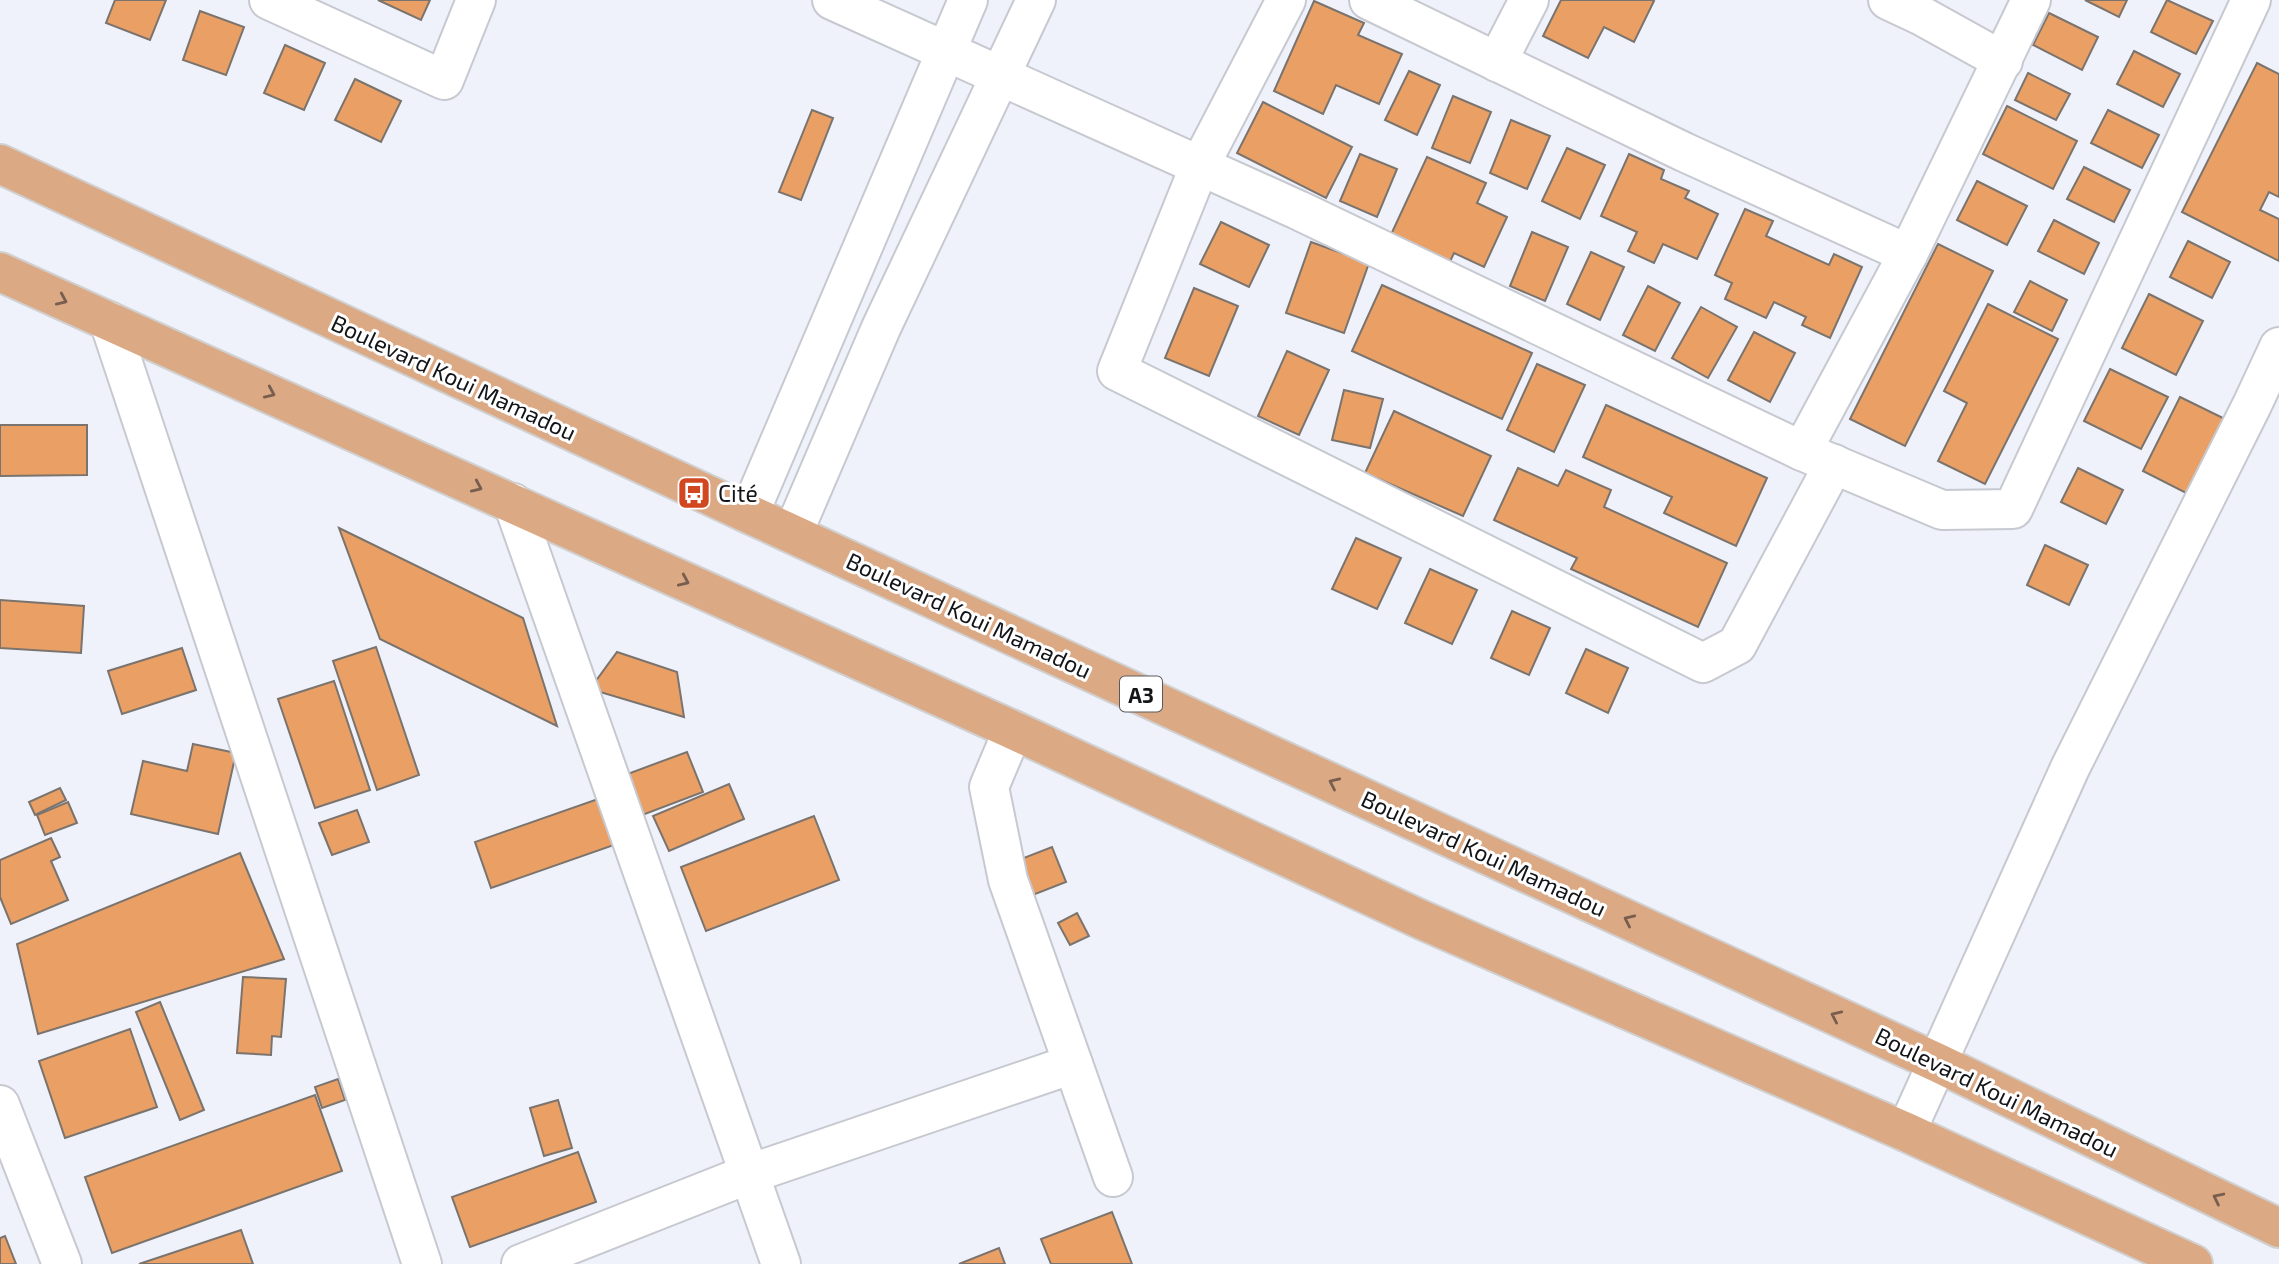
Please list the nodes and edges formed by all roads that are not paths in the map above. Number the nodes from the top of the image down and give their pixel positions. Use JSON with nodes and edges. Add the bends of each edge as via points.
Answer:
{"nodes":[{"id":1,"x":269,"y":0,"type":"edge"},
{"id":2,"x":476,"y":0,"type":"edge"},
{"id":3,"x":832,"y":0,"type":"edge"},
{"id":4,"x":968,"y":0,"type":"edge"},
{"id":5,"x":1036,"y":0,"type":"edge"},
{"id":6,"x":1286,"y":0,"type":"edge"},
{"id":7,"x":1369,"y":0,"type":"edge"},
{"id":8,"x":1529,"y":0,"type":"edge"},
{"id":9,"x":1888,"y":0,"type":"edge"},
{"id":10,"x":2031,"y":0,"type":"edge"},
{"id":11,"x":2251,"y":0,"type":"edge"},
{"id":12,"x":945,"y":50,"type":"junction"},
{"id":13,"x":2003,"y":61,"type":"junction"},
{"id":14,"x":1497,"y":62,"type":"junction"},
{"id":15,"x":1002,"y":75,"type":"junction"},
{"id":16,"x":0,"y":164,"type":"edge"},
{"id":17,"x":1200,"y":165,"type":"junction"},
{"id":18,"x":1908,"y":254,"type":"junction"},
{"id":19,"x":0,"y":272,"type":"edge"},
{"id":20,"x":109,"y":321,"type":"junction"},
{"id":21,"x":2279,"y":348,"type":"edge"},
{"id":22,"x":1818,"y":458,"type":"junction"},
{"id":23,"x":513,"y":503,"type":"junction"},
{"id":24,"x":749,"y":514,"type":"junction"},
{"id":25,"x":793,"y":533,"type":"junction"},
{"id":26,"x":1013,"y":730,"type":"junction"},
{"id":27,"x":1938,"y":1063,"type":"junction"},
{"id":28,"x":1073,"y":1064,"type":"junction"},
{"id":29,"x":0,"y":1105,"type":"edge"},
{"id":30,"x":1906,"y":1132,"type":"junction"},
{"id":31,"x":749,"y":1174,"type":"junction"},
{"id":32,"x":1113,"y":1177,"type":"dead end"},
{"id":33,"x":2279,"y":1228,"type":"edge"},
{"id":34,"x":62,"y":1264,"type":"edge"},
{"id":35,"x":422,"y":1264,"type":"edge"},
{"id":36,"x":521,"y":1264,"type":"edge"},
{"id":37,"x":781,"y":1264,"type":"edge"},
{"id":38,"x":2193,"y":1264,"type":"edge"}],
"edges":[{"from":1,"to":2,"type":"street","via":[[444,80]]},
{"from":3,"to":12,"type":"street"},
{"from":4,"to":12,"type":"street"},
{"from":5,"to":15,"type":"street"},
{"from":6,"to":17,"type":"street"},
{"from":7,"to":14,"type":"street"},
{"from":8,"to":14,"type":"street"},
{"from":9,"to":13,"type":"street"},
{"from":10,"to":13,"type":"street"},
{"from":11,"to":22,"type":"street","via":[[2013,509],[1942,510]]},
{"from":12,"to":15,"type":"street"},
{"from":12,"to":24,"type":"street"},
{"from":13,"to":18,"type":"street"},
{"from":14,"to":18,"type":"street"},
{"from":15,"to":17,"type":"street"},
{"from":15,"to":25,"type":"street","via":[[881,328]]},
{"from":16,"to":24,"type":"main road","name":"Boulevard Koui Mamadou","number":"A3"},
{"from":17,"to":22,"type":"street"},
{"from":17,"to":22,"type":"street","via":[[1117,371],[1649,638],[1703,663],[1737,645]]},
{"from":18,"to":22,"type":"street"},
{"from":19,"to":20,"type":"main road","one_way":true},
{"from":20,"to":23,"type":"main road","one_way":true},
{"from":20,"to":35,"type":"street"},
{"from":21,"to":27,"type":"street","via":[[2070,768]]},
{"from":23,"to":26,"type":"main road","one_way":true},
{"from":23,"to":31,"type":"street"},
{"from":24,"to":25,"type":"main road","name":"Boulevard Koui Mamadou","number":"A3"},
{"from":27,"to":25,"type":"main road","name":"Boulevard Koui Mamadou","number":"A3","one_way":true},
{"from":26,"to":28,"type":"street","via":[[989,787],[1008,880]]},
{"from":26,"to":30,"type":"main road","via":[[1422,920]]},
{"from":27,"to":30,"type":"street"},
{"from":33,"to":27,"type":"main road","name":"Boulevard Koui Mamadou","number":"A3","one_way":true},
{"from":28,"to":31,"type":"street"},
{"from":28,"to":32,"type":"street"},
{"from":29,"to":34,"type":"street"},
{"from":30,"to":38,"type":"main road"},
{"from":31,"to":36,"type":"street"},
{"from":31,"to":37,"type":"street"}]}
